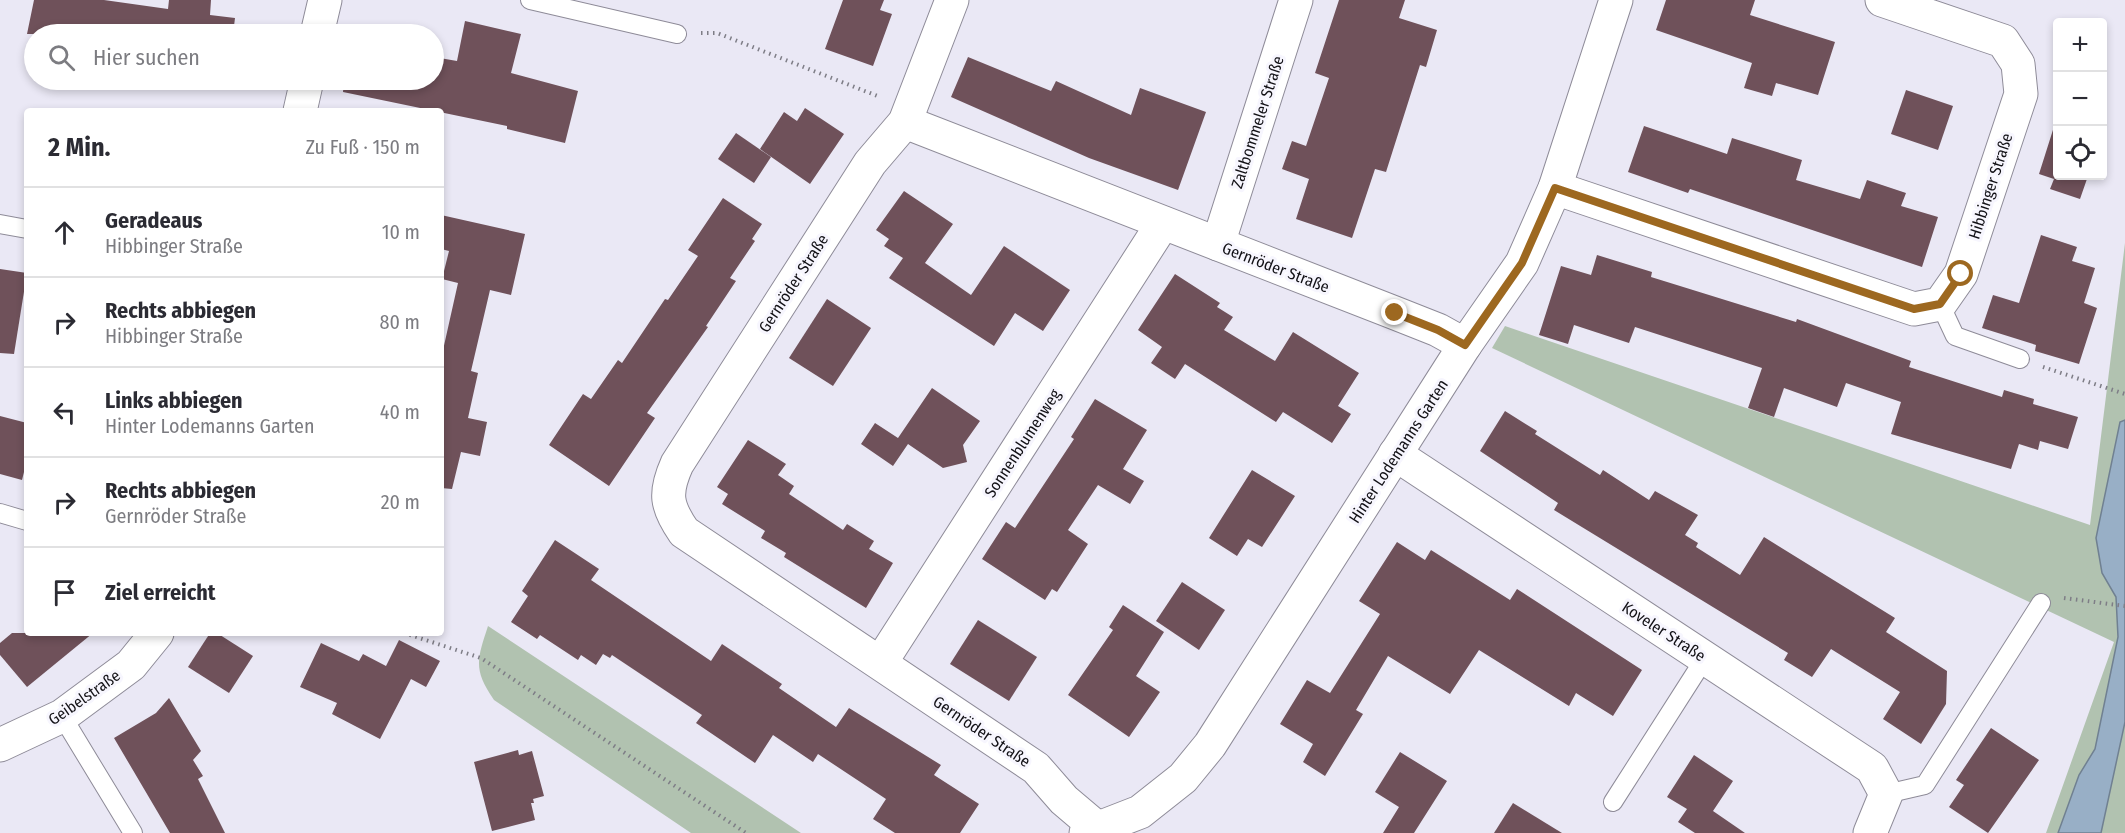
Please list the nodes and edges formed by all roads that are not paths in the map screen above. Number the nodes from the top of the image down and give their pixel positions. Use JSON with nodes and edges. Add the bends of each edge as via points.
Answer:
{"nodes":[{"id":1,"x":325,"y":0,"type":"edge"},
{"id":2,"x":530,"y":0,"type":"edge"},
{"id":3,"x":952,"y":0,"type":"edge"},
{"id":4,"x":1296,"y":0,"type":"edge"},
{"id":5,"x":1616,"y":0,"type":"edge"},
{"id":6,"x":1882,"y":0,"type":"edge"},
{"id":7,"x":319,"y":24,"type":"edge"},
{"id":8,"x":676,"y":33,"type":"road end"},
{"id":9,"x":305,"y":90,"type":"edge"},
{"id":10,"x":301,"y":108,"type":"edge"},
{"id":11,"x":905,"y":122,"type":"junction"},
{"id":12,"x":1555,"y":188,"type":"junction"},
{"id":13,"x":1163,"y":223,"type":"junction"},
{"id":14,"x":0,"y":224,"type":"edge"},
{"id":15,"x":24,"y":228,"type":"edge"},
{"id":16,"x":1218,"y":244,"type":"junction"},
{"id":17,"x":1940,"y":304,"type":"junction"},
{"id":18,"x":1465,"y":345,"type":"junction"},
{"id":19,"x":2020,"y":359,"type":"road end"},
{"id":20,"x":1395,"y":454,"type":"junction"},
{"id":21,"x":0,"y":513,"type":"edge"},
{"id":22,"x":24,"y":519,"type":"edge"},
{"id":23,"x":2041,"y":603,"type":"road end"},
{"id":24,"x":154,"y":636,"type":"edge"},
{"id":25,"x":1705,"y":658,"type":"junction"},
{"id":26,"x":881,"y":663,"type":"junction"},
{"id":27,"x":62,"y":716,"type":"junction"},
{"id":28,"x":0,"y":745,"type":"edge"},
{"id":29,"x":1886,"y":794,"type":"junction"},
{"id":30,"x":1613,"y":802,"type":"dead end"},
{"id":31,"x":1095,"y":831,"type":"edge"},
{"id":32,"x":132,"y":833,"type":"edge"},
{"id":33,"x":1870,"y":833,"type":"edge"}],
"edges":[{"from":1,"to":7,"type":"street"},
{"from":2,"to":8,"type":"lane"},
{"from":3,"to":11,"type":"street"},
{"from":4,"to":16,"type":"street","name":"Zaltbommeler Straße"},
{"from":5,"to":12,"type":"street","name":"Hinter Lodemanns Garten"},
{"from":6,"to":17,"type":"street","name":"Hibbinger Straße","via":[[2003,41],[2018,64],[2021,94],[1961,274]]},
{"from":9,"to":10,"type":"street"},
{"from":11,"to":13,"type":"street","name":"Gernröder Straße"},
{"from":11,"to":26,"type":"street","name":"Gernröder Straße","via":[[870,163],[677,464],[667,486],[671,513],[684,532]]},
{"from":12,"to":17,"type":"street","via":[[1914,309]]},
{"from":12,"to":18,"type":"street","name":"Hinter Lodemanns Garten","via":[[1522,263]]},
{"from":13,"to":16,"type":"street","name":"Gernröder Straße"},
{"from":13,"to":26,"type":"street","name":"Sonnenblumenweg"},
{"from":14,"to":15,"type":"lane"},
{"from":16,"to":18,"type":"street","name":"Gernröder Straße","via":[[1438,330]]},
{"from":17,"to":19,"type":"lane","via":[[1955,336]]},
{"from":18,"to":20,"type":"street","name":"Hinter Lodemanns Garten"},
{"from":20,"to":25,"type":"street","name":"Koveler Straße"},
{"from":20,"to":31,"type":"street","name":"Hinter Lodemanns Garten","via":[[1210,745],[1183,778],[1140,812]]},
{"from":21,"to":22,"type":"lane"},
{"from":23,"to":29,"type":"lane","via":[[1925,785]]},
{"from":24,"to":27,"type":"street","name":"Geibelstraße","via":[[130,665]]},
{"from":25,"to":29,"type":"street","name":"Koveler Straße","via":[[1872,768]]},
{"from":25,"to":30,"type":"lane"},
{"from":26,"to":31,"type":"street","name":"Gernröder Straße","via":[[1036,768]]},
{"from":27,"to":28,"type":"street","name":"Geibelstraße"},
{"from":27,"to":32,"type":"lane"},
{"from":29,"to":33,"type":"street"}]}
